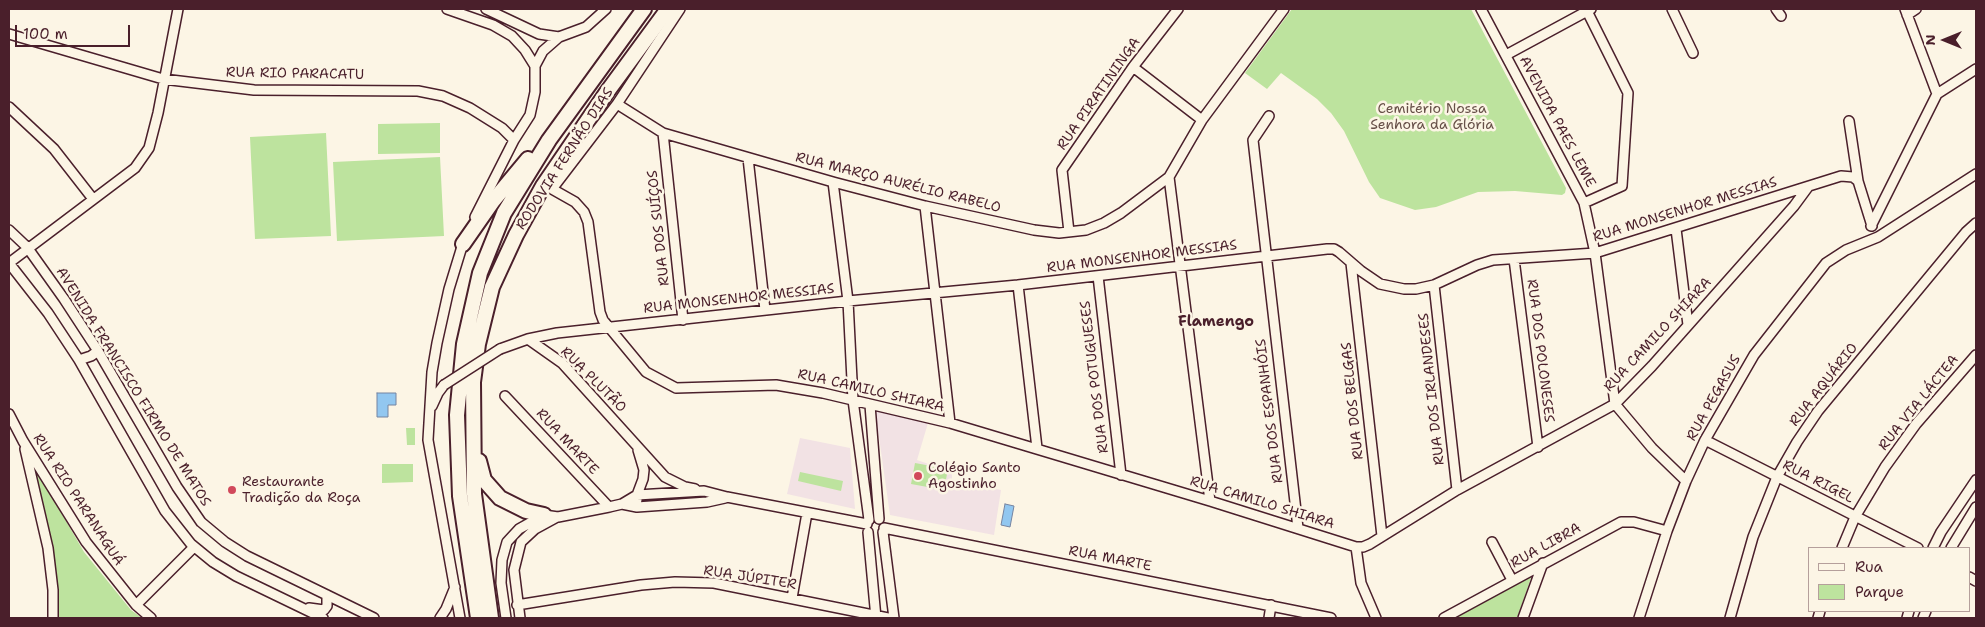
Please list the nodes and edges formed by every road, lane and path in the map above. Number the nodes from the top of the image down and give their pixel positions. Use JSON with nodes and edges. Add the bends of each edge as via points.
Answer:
{"nodes":[{"id":1,"x":178,"y":9,"type":"edge"},
{"id":2,"x":447,"y":9,"type":"edge"},
{"id":3,"x":486,"y":9,"type":"edge"},
{"id":4,"x":606,"y":9,"type":"edge"},
{"id":5,"x":644,"y":9,"type":"edge"},
{"id":6,"x":668,"y":9,"type":"edge"},
{"id":7,"x":680,"y":9,"type":"edge"},
{"id":8,"x":1178,"y":9,"type":"edge"},
{"id":9,"x":1284,"y":9,"type":"edge"},
{"id":10,"x":1481,"y":9,"type":"edge"},
{"id":11,"x":1672,"y":9,"type":"edge"},
{"id":12,"x":1916,"y":9,"type":"edge"},
{"id":13,"x":1589,"y":10,"type":"edge"},
{"id":14,"x":1906,"y":12,"type":"edge"},
{"id":15,"x":9,"y":34,"type":"edge"},
{"id":16,"x":558,"y":37,"type":"junction"},
{"id":17,"x":1693,"y":53,"type":"dead end"},
{"id":18,"x":1506,"y":56,"type":"junction"},
{"id":19,"x":535,"y":66,"type":"junction"},
{"id":20,"x":1133,"y":66,"type":"junction"},
{"id":21,"x":1976,"y":68,"type":"edge"},
{"id":22,"x":163,"y":79,"type":"junction"},
{"id":23,"x":1937,"y":94,"type":"junction"},
{"id":24,"x":617,"y":104,"type":"junction"},
{"id":25,"x":9,"y":107,"type":"edge"},
{"id":26,"x":1269,"y":116,"type":"dead end"},
{"id":27,"x":1202,"y":120,"type":"junction"},
{"id":28,"x":1849,"y":121,"type":"dead end"},
{"id":29,"x":663,"y":132,"type":"junction"},
{"id":30,"x":514,"y":140,"type":"junction"},
{"id":31,"x":548,"y":140,"type":"junction"},
{"id":32,"x":748,"y":158,"type":"junction"},
{"id":33,"x":1976,"y":174,"type":"edge"},
{"id":34,"x":1169,"y":177,"type":"junction"},
{"id":35,"x":1858,"y":181,"type":"junction"},
{"id":36,"x":834,"y":182,"type":"junction"},
{"id":37,"x":1808,"y":187,"type":"junction"},
{"id":38,"x":552,"y":189,"type":"junction"},
{"id":39,"x":93,"y":199,"type":"junction"},
{"id":40,"x":1584,"y":203,"type":"junction"},
{"id":41,"x":925,"y":206,"type":"junction"},
{"id":42,"x":1976,"y":222,"type":"edge"},
{"id":43,"x":1872,"y":226,"type":"junction"},
{"id":44,"x":1676,"y":229,"type":"junction"},
{"id":45,"x":9,"y":230,"type":"edge"},
{"id":46,"x":1069,"y":232,"type":"junction"},
{"id":47,"x":516,"y":235,"type":"junction"},
{"id":48,"x":1878,"y":237,"type":"junction"},
{"id":49,"x":463,"y":244,"type":"junction"},
{"id":50,"x":27,"y":247,"type":"junction"},
{"id":51,"x":1595,"y":253,"type":"junction"},
{"id":52,"x":1266,"y":256,"type":"junction"},
{"id":53,"x":1514,"y":259,"type":"junction"},
{"id":54,"x":9,"y":263,"type":"edge"},
{"id":55,"x":1351,"y":263,"type":"junction"},
{"id":56,"x":1181,"y":266,"type":"junction"},
{"id":57,"x":1098,"y":276,"type":"junction"},
{"id":58,"x":1018,"y":285,"type":"junction"},
{"id":59,"x":1434,"y":285,"type":"junction"},
{"id":60,"x":935,"y":293,"type":"junction"},
{"id":61,"x":848,"y":301,"type":"junction"},
{"id":62,"x":764,"y":310,"type":"junction"},
{"id":63,"x":683,"y":320,"type":"junction"},
{"id":64,"x":1688,"y":325,"type":"junction"},
{"id":65,"x":608,"y":328,"type":"junction"},
{"id":66,"x":528,"y":339,"type":"junction"},
{"id":67,"x":98,"y":352,"type":"junction"},
{"id":68,"x":1976,"y":355,"type":"edge"},
{"id":69,"x":79,"y":360,"type":"junction"},
{"id":70,"x":473,"y":382,"type":"junction"},
{"id":71,"x":505,"y":396,"type":"dead end"},
{"id":72,"x":853,"y":400,"type":"junction"},
{"id":73,"x":870,"y":404,"type":"junction"},
{"id":74,"x":1615,"y":404,"type":"junction"},
{"id":75,"x":9,"y":414,"type":"edge"},
{"id":76,"x":429,"y":414,"type":"junction"},
{"id":77,"x":950,"y":423,"type":"junction"},
{"id":78,"x":1705,"y":440,"type":"junction"},
{"id":79,"x":23,"y":441,"type":"junction"},
{"id":80,"x":635,"y":443,"type":"junction"},
{"id":81,"x":1538,"y":447,"type":"junction"},
{"id":82,"x":1037,"y":448,"type":"junction"},
{"id":83,"x":1121,"y":475,"type":"junction"},
{"id":84,"x":1777,"y":477,"type":"junction"},
{"id":85,"x":1976,"y":480,"type":"edge"},
{"id":86,"x":1686,"y":481,"type":"junction"},
{"id":87,"x":1457,"y":490,"type":"junction"},
{"id":88,"x":704,"y":491,"type":"junction"},
{"id":89,"x":637,"y":495,"type":"junction"},
{"id":90,"x":727,"y":497,"type":"junction"},
{"id":91,"x":1210,"y":501,"type":"junction"},
{"id":92,"x":622,"y":504,"type":"junction"},
{"id":93,"x":609,"y":507,"type":"junction"},
{"id":94,"x":637,"y":507,"type":"junction"},
{"id":95,"x":1976,"y":507,"type":"edge"},
{"id":96,"x":807,"y":513,"type":"junction"},
{"id":97,"x":551,"y":516,"type":"junction"},
{"id":98,"x":1855,"y":517,"type":"junction"},
{"id":99,"x":879,"y":519,"type":"junction"},
{"id":100,"x":868,"y":526,"type":"junction"},
{"id":101,"x":1298,"y":528,"type":"junction"},
{"id":102,"x":884,"y":530,"type":"junction"},
{"id":103,"x":1667,"y":531,"type":"junction"},
{"id":104,"x":1382,"y":536,"type":"junction"},
{"id":105,"x":1492,"y":542,"type":"dead end"},
{"id":106,"x":194,"y":547,"type":"junction"},
{"id":107,"x":1356,"y":547,"type":"junction"},
{"id":108,"x":1842,"y":547,"type":"edge"},
{"id":109,"x":1916,"y":547,"type":"edge"},
{"id":110,"x":1934,"y":547,"type":"edge"},
{"id":111,"x":1952,"y":547,"type":"edge"},
{"id":112,"x":1543,"y":563,"type":"junction"},
{"id":113,"x":485,"y":575,"type":"junction"},
{"id":114,"x":1512,"y":580,"type":"junction"},
{"id":115,"x":455,"y":586,"type":"junction"},
{"id":116,"x":326,"y":594,"type":"junction"},
{"id":117,"x":792,"y":598,"type":"junction"},
{"id":118,"x":292,"y":602,"type":"junction"},
{"id":119,"x":136,"y":605,"type":"junction"},
{"id":120,"x":518,"y":605,"type":"junction"},
{"id":121,"x":1272,"y":605,"type":"junction"},
{"id":122,"x":876,"y":617,"type":"edge"},
{"id":123,"x":53,"y":618,"type":"edge"},
{"id":124,"x":151,"y":618,"type":"edge"},
{"id":125,"x":323,"y":618,"type":"edge"},
{"id":126,"x":374,"y":618,"type":"edge"},
{"id":127,"x":440,"y":618,"type":"edge"},
{"id":128,"x":460,"y":618,"type":"edge"},
{"id":129,"x":478,"y":618,"type":"edge"},
{"id":130,"x":491,"y":618,"type":"edge"},
{"id":131,"x":496,"y":618,"type":"edge"},
{"id":132,"x":506,"y":618,"type":"edge"},
{"id":133,"x":520,"y":618,"type":"edge"},
{"id":134,"x":888,"y":618,"type":"edge"},
{"id":135,"x":894,"y":618,"type":"edge"},
{"id":136,"x":1269,"y":618,"type":"edge"},
{"id":137,"x":1331,"y":618,"type":"edge"},
{"id":138,"x":1376,"y":618,"type":"edge"},
{"id":139,"x":1444,"y":618,"type":"edge"},
{"id":140,"x":1523,"y":618,"type":"edge"},
{"id":141,"x":1639,"y":618,"type":"edge"},
{"id":142,"x":1730,"y":618,"type":"edge"}],
"edges":[{"from":1,"to":22,"type":"street"},
{"from":2,"to":19,"type":"street","via":[[485,22],[512,36]]},
{"from":3,"to":16,"type":"street","via":[[539,34]]},
{"from":4,"to":16,"type":"street","via":[[586,27]]},
{"from":5,"to":31,"type":"highway","name":"RODOVIA FERNÃO DIAS"},
{"from":6,"to":47,"type":"highway","name":"RODOVIA FERNÃO DIAS","via":[[559,162]]},
{"from":7,"to":24,"type":"street","name":"RODOVIA FERNÃO DIAS"},
{"from":8,"to":20,"type":"street","name":"RUA PIRATININGA"},
{"from":9,"to":27,"type":"street"},
{"from":10,"to":18,"type":"street","name":"AVENIDA PAES LEME"},
{"from":11,"to":17,"type":"street"},
{"from":12,"to":14,"type":"street"},
{"from":13,"to":18,"type":"street"},
{"from":13,"to":40,"type":"street","via":[[1628,93],[1622,186]]},
{"from":14,"to":23,"type":"street"},
{"from":15,"to":22,"type":"street","name":"RUA RIO PARACATU"},
{"from":16,"to":19,"type":"street"},
{"from":18,"to":40,"type":"street","name":"AVENIDA PAES LEME"},
{"from":19,"to":30,"type":"street","via":[[535,92],[530,115]]},
{"from":20,"to":27,"type":"street"},
{"from":20,"to":46,"type":"street","name":"RUA PIRATININGA","via":[[1062,170]]},
{"from":21,"to":23,"type":"street"},
{"from":22,"to":30,"type":"street","name":"RUA RIO PARACATU","via":[[254,90],[418,91],[443,96],[470,108],[502,128]]},
{"from":22,"to":39,"type":"street","via":[[149,148],[134,168]]},
{"from":23,"to":43,"type":"street"},
{"from":24,"to":29,"type":"street","name":"RUA MARÇO AURÉLIO RABELO"},
{"from":24,"to":38,"type":"street","name":"RODOVIA FERNÃO DIAS"},
{"from":25,"to":39,"type":"street","via":[[54,149]]},
{"from":26,"to":52,"type":"street","name":"RUA DOS ESPANHÓIS","via":[[1253,140]]},
{"from":27,"to":34,"type":"street"},
{"from":28,"to":35,"type":"street"},
{"from":29,"to":32,"type":"street","name":"RUA MARÇO AURÉLIO RABELO"},
{"from":29,"to":63,"type":"street","name":"RUA DOS SUÍÇOS"},
{"from":30,"to":49,"type":"street"},
{"from":31,"to":49,"type":"highway","via":[[493,201]]},
{"from":31,"to":129,"type":"highway","name":"RODOVIA FERNÃO DIAS","via":[[504,213],[480,273],[464,344],[457,416],[460,496]]},
{"from":32,"to":36,"type":"street","name":"RUA MARÇO AURÉLIO RABELO"},
{"from":32,"to":62,"type":"street"},
{"from":33,"to":48,"type":"street","name":"RUA PEGASUS"},
{"from":34,"to":46,"type":"street","name":"RUA MARÇO AURÉLIO RABELO","via":[[1104,223]]},
{"from":34,"to":56,"type":"street"},
{"from":35,"to":37,"type":"street","name":"RUA MONSENHOR MESSIAS","via":[[1841,176]]},
{"from":35,"to":43,"type":"street"},
{"from":36,"to":41,"type":"street","name":"RUA MARÇO AURÉLIO RABELO"},
{"from":36,"to":61,"type":"street"},
{"from":37,"to":44,"type":"street","name":"RUA MONSENHOR MESSIAS"},
{"from":37,"to":64,"type":"street","name":"RUA CAMILO SHIARA"},
{"from":38,"to":47,"type":"highway"},
{"from":38,"to":65,"type":"street","name":"RUA CAMILO SHIARA","via":[[575,202],[584,212],[600,312]]},
{"from":39,"to":50,"type":"street"},
{"from":40,"to":51,"type":"street","name":"AVENIDA PAES LEME"},
{"from":41,"to":46,"type":"street","name":"RUA MARÇO AURÉLIO RABELO","via":[[1034,230],[1059,234]]},
{"from":41,"to":60,"type":"street"},
{"from":42,"to":84,"type":"street","name":"RUA AQUÁRIO","via":[[1818,411]]},
{"from":43,"to":48,"type":"street"},
{"from":44,"to":51,"type":"street","name":"RUA MONSENHOR MESSIAS"},
{"from":44,"to":64,"type":"street"},
{"from":45,"to":50,"type":"street","name":"AVENIDA FRANCISCO FIRMO DE MATOS"},
{"from":47,"to":70,"type":"highway","name":"RODOVIA FERNÃO DIAS","via":[[492,287],[478,344]]},
{"from":48,"to":78,"type":"street","name":"RUA PEGASUS","via":[[1846,250],[1826,263],[1754,355]]},
{"from":49,"to":76,"type":"street","via":[[437,343]]},
{"from":50,"to":54,"type":"street"},
{"from":50,"to":67,"type":"street","name":"AVENIDA FRANCISCO FIRMO DE MATOS"},
{"from":51,"to":53,"type":"street","name":"RUA MONSENHOR MESSIAS"},
{"from":51,"to":74,"type":"street","name":"AVENIDA PAES LEME"},
{"from":52,"to":55,"type":"street","name":"RUA MONSENHOR MESSIAS","via":[[1334,249]]},
{"from":52,"to":56,"type":"street","name":"RUA MONSENHOR MESSIAS"},
{"from":52,"to":101,"type":"street","name":"RUA DOS ESPANHÓIS"},
{"from":53,"to":59,"type":"street","name":"RUA MONSENHOR MESSIAS","via":[[1476,265]]},
{"from":53,"to":81,"type":"street","name":"RUA DOS POLONESES"},
{"from":54,"to":69,"type":"street"},
{"from":55,"to":59,"type":"street","name":"RUA MONSENHOR MESSIAS","via":[[1371,279],[1392,288],[1416,289]]},
{"from":55,"to":104,"type":"street","name":"RUA DOS BELGAS"},
{"from":56,"to":57,"type":"street","name":"RUA MONSENHOR MESSIAS"},
{"from":56,"to":91,"type":"street"},
{"from":57,"to":58,"type":"street","name":"RUA MONSENHOR MESSIAS"},
{"from":57,"to":83,"type":"street","name":"RUA DOS POTUGUESES"},
{"from":58,"to":60,"type":"street","name":"RUA MONSENHOR MESSIAS"},
{"from":58,"to":82,"type":"street"},
{"from":59,"to":87,"type":"street","name":"RUA DOS IRLANDESES"},
{"from":60,"to":61,"type":"street","name":"RUA MONSENHOR MESSIAS"},
{"from":60,"to":77,"type":"street"},
{"from":61,"to":62,"type":"street","name":"RUA MONSENHOR MESSIAS"},
{"from":61,"to":72,"type":"street"},
{"from":62,"to":63,"type":"street","name":"RUA MONSENHOR MESSIAS"},
{"from":63,"to":65,"type":"street","name":"RUA MONSENHOR MESSIAS"},
{"from":64,"to":74,"type":"street","name":"RUA CAMILO SHIARA"},
{"from":65,"to":66,"type":"street","name":"RUA MONSENHOR MESSIAS"},
{"from":65,"to":72,"type":"street","name":"RUA CAMILO SHIARA","via":[[646,372],[676,388],[776,385]]},
{"from":66,"to":76,"type":"street","name":"RUA MONSENHOR MESSIAS","bridge":true,"via":[[500,349],[444,385]]},
{"from":66,"to":80,"type":"street","name":"RUA PLUTÃO","via":[[562,364]]},
{"from":67,"to":69,"type":"street"},
{"from":67,"to":116,"type":"street","name":"AVENIDA FRANCISCO FIRMO DE MATOS","via":[[177,487],[202,522],[247,556]]},
{"from":68,"to":98,"type":"street","name":"RUA VIA LÁCTEA","via":[[1916,424]]},
{"from":69,"to":106,"type":"street","via":[[166,511]]},
{"from":70,"to":97,"type":"highway","via":[[478,458],[484,480],[500,498],[526,511]]},
{"from":70,"to":113,"type":"highway","name":"RODOVIA FERNÃO DIAS","via":[[474,494]]},
{"from":71,"to":93,"type":"street","name":"RUA MARTE"},
{"from":72,"to":73,"type":"street","name":"RUA CAMILO SHIARA"},
{"from":72,"to":100,"type":"street"},
{"from":73,"to":77,"type":"street","name":"RUA CAMILO SHIARA"},
{"from":73,"to":99,"type":"street"},
{"from":74,"to":81,"type":"street","name":"RUA CAMILO SHIARA"},
{"from":74,"to":86,"type":"street","via":[[1652,448]]},
{"from":75,"to":79,"type":"street","name":"RUA RIO PARANAGUÁ"},
{"from":76,"to":115,"type":"street","via":[[432,470]]},
{"from":77,"to":82,"type":"street","name":"RUA CAMILO SHIARA"},
{"from":78,"to":84,"type":"street","name":"RUA RIGEL"},
{"from":78,"to":86,"type":"street","name":"RUA PEGASUS"},
{"from":79,"to":119,"type":"street","name":"RUA RIO PARANAGUÁ","via":[[86,542]]},
{"from":79,"to":123,"type":"street","via":[[48,548]]},
{"from":80,"to":88,"type":"street","name":"RUA PLUTÃO","via":[[665,477],[684,487]]},
{"from":80,"to":89,"type":"street","name":"RUA PLUTÃO","via":[[644,470]]},
{"from":81,"to":87,"type":"street","name":"RUA CAMILO SHIARA"},
{"from":82,"to":83,"type":"street","name":"RUA CAMILO SHIARA"},
{"from":83,"to":91,"type":"street","name":"RUA CAMILO SHIARA"},
{"from":84,"to":98,"type":"street","name":"RUA RIGEL"},
{"from":84,"to":142,"type":"street","name":"RUA AQUÁRIO","via":[[1753,537]]},
{"from":85,"to":110,"type":"street"},
{"from":86,"to":103,"type":"street","name":"RUA PEGASUS"},
{"from":87,"to":104,"type":"street","name":"RUA CAMILO SHIARA"},
{"from":88,"to":89,"type":"street"},
{"from":88,"to":90,"type":"street"},
{"from":89,"to":92,"type":"street"},
{"from":89,"to":94,"type":"street","name":"RUA PLUTÃO"},
{"from":90,"to":94,"type":"street","via":[[707,502]]},
{"from":90,"to":96,"type":"street"},
{"from":91,"to":101,"type":"street","name":"RUA CAMILO SHIARA"},
{"from":92,"to":93,"type":"street"},
{"from":92,"to":94,"type":"street"},
{"from":93,"to":97,"type":"street"},
{"from":95,"to":111,"type":"street"},
{"from":96,"to":100,"type":"street"},
{"from":96,"to":117,"type":"street"},
{"from":97,"to":120,"type":"street","via":[[521,542],[514,570]]},
{"from":97,"to":132,"type":"street","via":[[519,529],[506,542],[501,582]]},
{"from":98,"to":108,"type":"street","name":"RUA VIA LÁCTEA"},
{"from":98,"to":109,"type":"street","name":"RUA RIGEL"},
{"from":99,"to":100,"type":"street"},
{"from":99,"to":102,"type":"street"},
{"from":100,"to":102,"type":"street","name":"RUA MARTE","via":[[876,536]]},
{"from":100,"to":122,"type":"street"},
{"from":101,"to":107,"type":"street","name":"RUA CAMILO SHIARA"},
{"from":102,"to":121,"type":"street","name":"RUA MARTE"},
{"from":102,"to":135,"type":"street"},
{"from":103,"to":112,"type":"street","name":"RUA LIBRA","via":[[1621,522]]},
{"from":103,"to":141,"type":"street","name":"RUA PEGASUS"},
{"from":104,"to":107,"type":"street","name":"RUA CAMILO SHIARA","via":[[1363,547]]},
{"from":105,"to":114,"type":"street"},
{"from":106,"to":118,"type":"street","via":[[236,576]]},
{"from":106,"to":119,"type":"street"},
{"from":107,"to":138,"type":"street","via":[[1360,583]]},
{"from":112,"to":114,"type":"street","name":"RUA LIBRA"},
{"from":112,"to":140,"type":"street"},
{"from":113,"to":130,"type":"highway","name":"RODOVIA FERNÃO DIAS"},
{"from":113,"to":131,"type":"highway"},
{"from":114,"to":139,"type":"street","name":"RUA LIBRA"},
{"from":115,"to":127,"type":"street"},
{"from":115,"to":128,"type":"street"},
{"from":116,"to":118,"type":"street","via":[[324,610]]},
{"from":116,"to":126,"type":"street","name":"AVENIDA FRANCISCO FIRMO DE MATOS"},
{"from":117,"to":120,"type":"street","name":"RUA JÚPITER","via":[[714,583],[675,582]]},
{"from":117,"to":122,"type":"street","name":"RUA JÚPITER"},
{"from":118,"to":125,"type":"street"},
{"from":119,"to":124,"type":"street","name":"RUA RIO PARANAGUÁ"},
{"from":120,"to":133,"type":"street"},
{"from":121,"to":136,"type":"street"},
{"from":121,"to":137,"type":"street","name":"RUA MARTE"},
{"from":122,"to":134,"type":"street","name":"RUA JÚPITER"}]}
